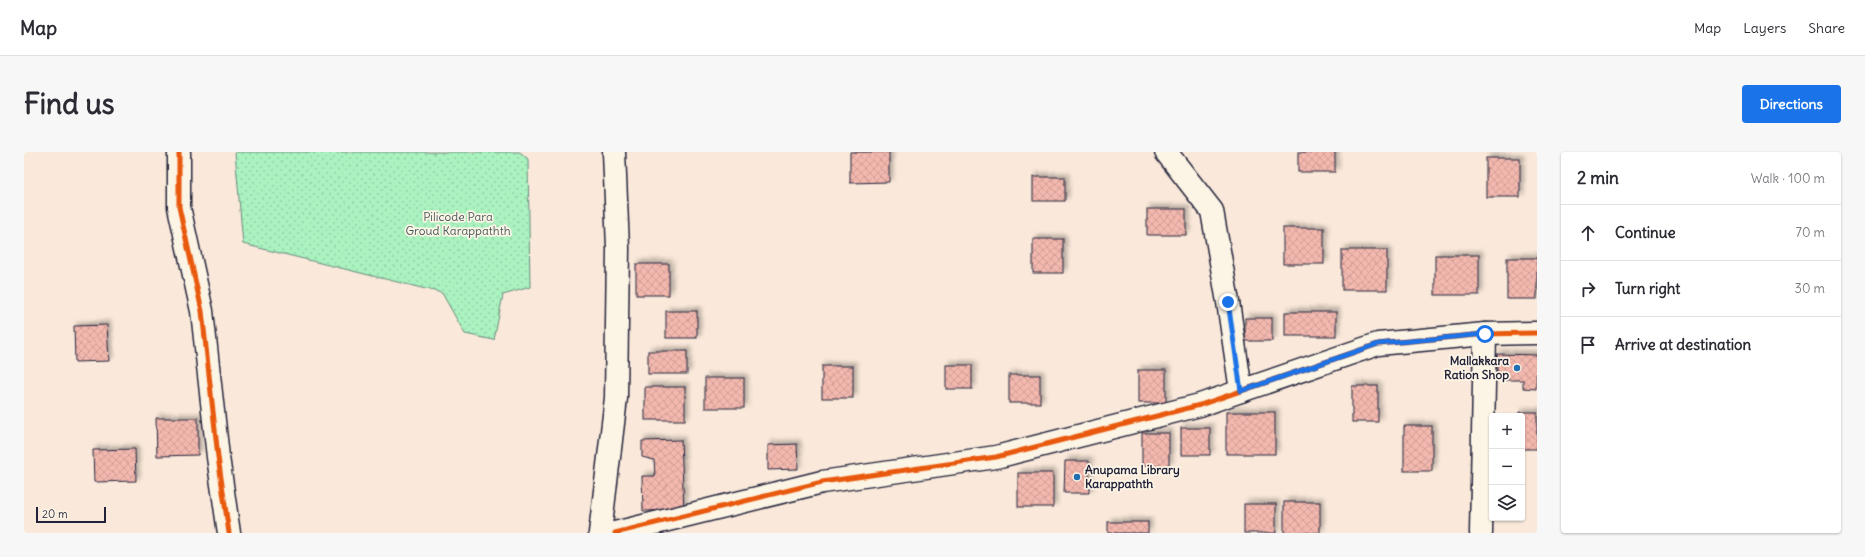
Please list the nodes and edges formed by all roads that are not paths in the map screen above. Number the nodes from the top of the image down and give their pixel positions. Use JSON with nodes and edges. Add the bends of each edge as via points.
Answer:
{"nodes":[{"id":1,"x":179,"y":152,"type":"edge"},
{"id":2,"x":614,"y":152,"type":"edge"},
{"id":3,"x":1166,"y":152,"type":"edge"},
{"id":4,"x":1537,"y":333,"type":"edge"},
{"id":5,"x":1485,"y":334,"type":"junction"},
{"id":6,"x":1241,"y":391,"type":"junction"},
{"id":7,"x":228,"y":533,"type":"edge"},
{"id":8,"x":600,"y":533,"type":"edge"},
{"id":9,"x":615,"y":533,"type":"edge"},
{"id":10,"x":1481,"y":533,"type":"edge"}],
"edges":[{"from":1,"to":7,"type":"street","via":[[179,208],[202,311]]},
{"from":2,"to":8,"type":"street","via":[[618,248],[616,398]]},
{"from":3,"to":6,"type":"street","via":[[1212,211]]},
{"from":4,"to":5,"type":"street"},
{"from":5,"to":6,"type":"street","via":[[1378,344]]},
{"from":5,"to":10,"type":"street"},
{"from":6,"to":9,"type":"street","via":[[1200,405],[996,457],[822,482]]}]}
